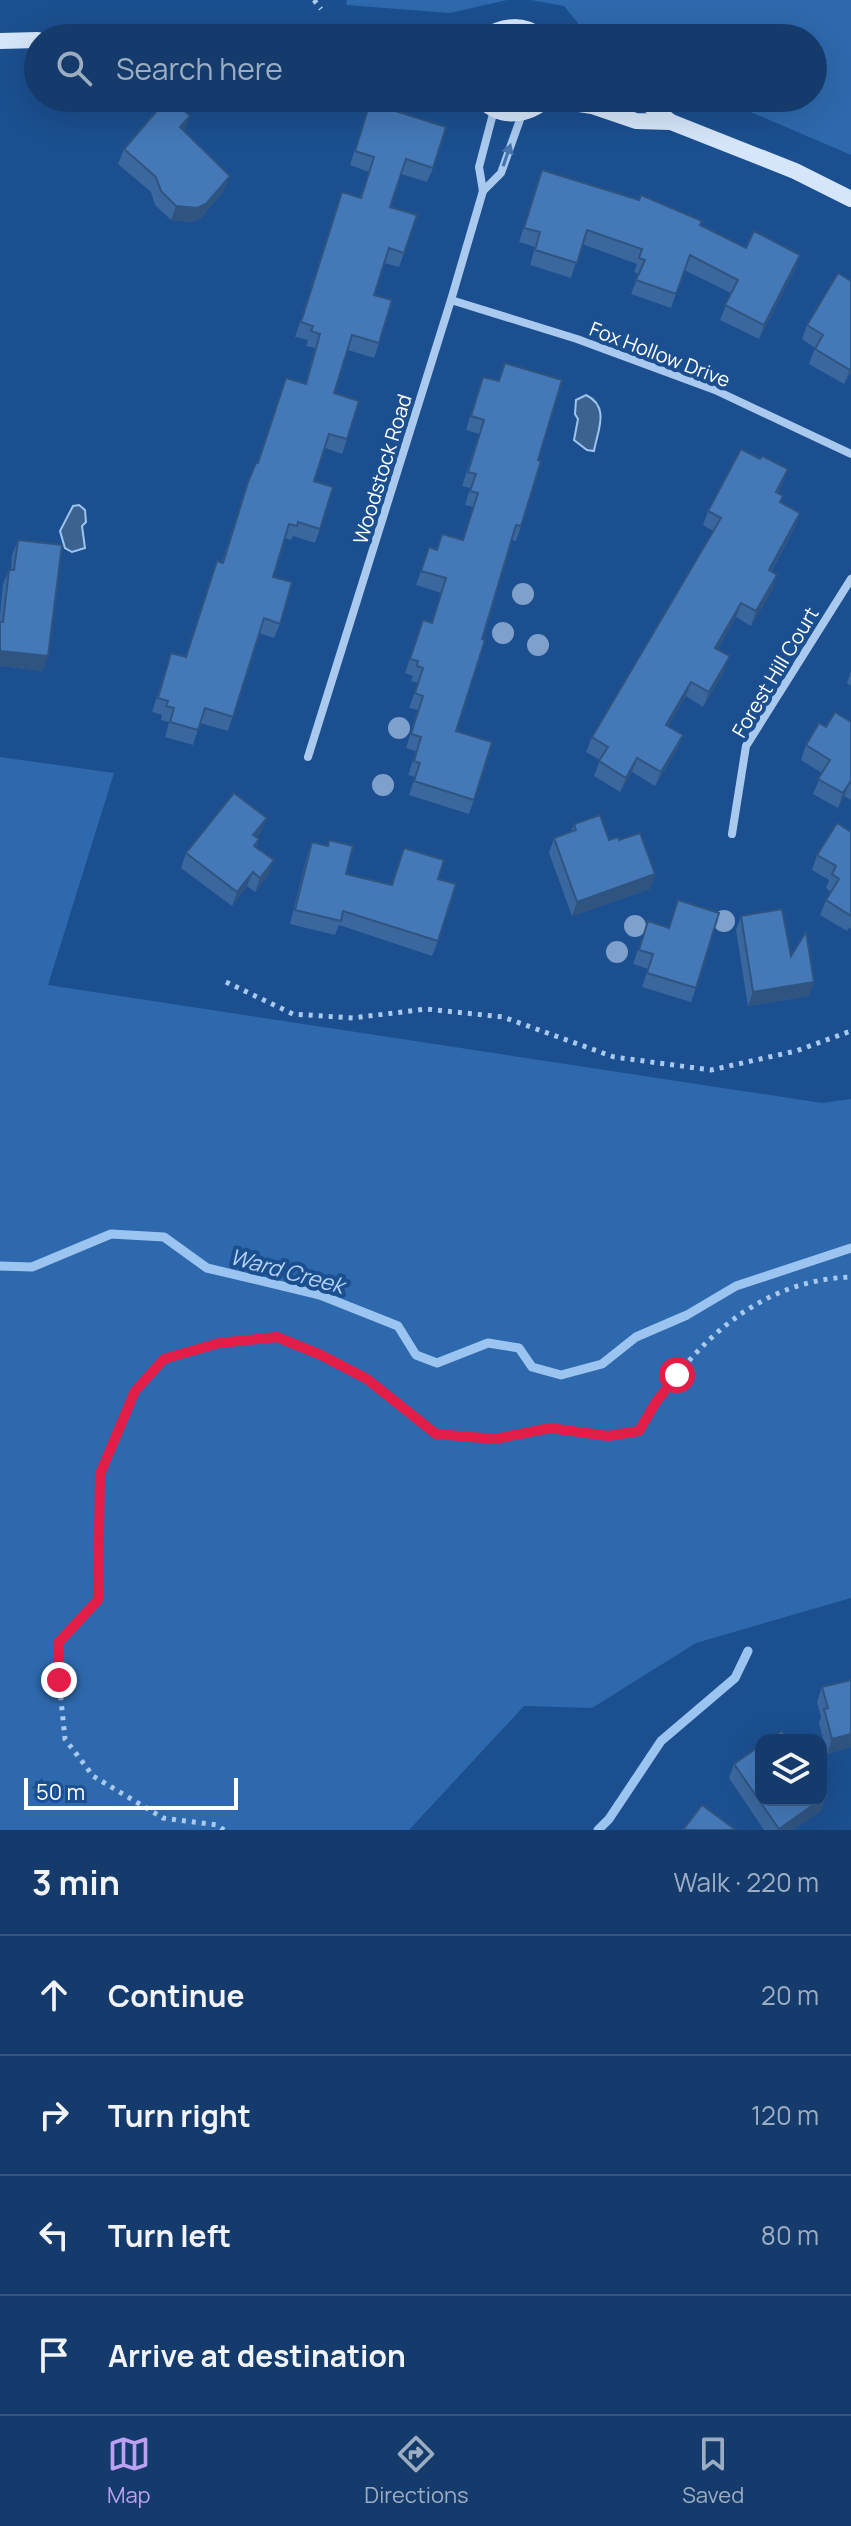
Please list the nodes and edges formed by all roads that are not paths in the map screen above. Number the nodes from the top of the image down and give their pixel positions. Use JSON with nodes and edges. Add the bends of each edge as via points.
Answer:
{"nodes":[{"id":1,"x":24,"y":40,"type":"edge"},
{"id":2,"x":0,"y":41,"type":"edge"},
{"id":3,"x":493,"y":112,"type":"edge"},
{"id":4,"x":501,"y":112,"type":"edge"},
{"id":5,"x":528,"y":112,"type":"edge"},
{"id":6,"x":610,"y":112,"type":"edge"},
{"id":7,"x":658,"y":112,"type":"edge"},
{"id":8,"x":522,"y":114,"type":"junction"},
{"id":9,"x":671,"y":122,"type":"junction"},
{"id":10,"x":483,"y":191,"type":"junction"},
{"id":11,"x":851,"y":199,"type":"edge"},
{"id":12,"x":451,"y":300,"type":"junction"},
{"id":13,"x":851,"y":454,"type":"edge"},
{"id":14,"x":851,"y":579,"type":"edge"},
{"id":15,"x":308,"y":757,"type":"dead end"},
{"id":16,"x":732,"y":834,"type":"dead end"}],
"edges":[{"from":1,"to":2,"type":"main road"},
{"from":3,"to":10,"type":"street","name":"Woodstock Road","via":[[479,167]]},
{"from":4,"to":8,"type":"main road"},
{"from":5,"to":8,"type":"main road"},
{"from":6,"to":9,"type":"main road","via":[[636,121]]},
{"from":7,"to":9,"type":"main road"},
{"from":10,"to":8,"type":"street","name":"Woodstock Road","one_way":true,"via":[[501,173]]},
{"from":9,"to":11,"type":"main road"},
{"from":10,"to":12,"type":"street","name":"Woodstock Road"},
{"from":12,"to":13,"type":"street","name":"Fox Hollow Drive","via":[[715,390]]},
{"from":12,"to":15,"type":"street","name":"Woodstock Road"},
{"from":14,"to":16,"type":"street","name":"Forest Hill Court","via":[[746,746]]}]}
